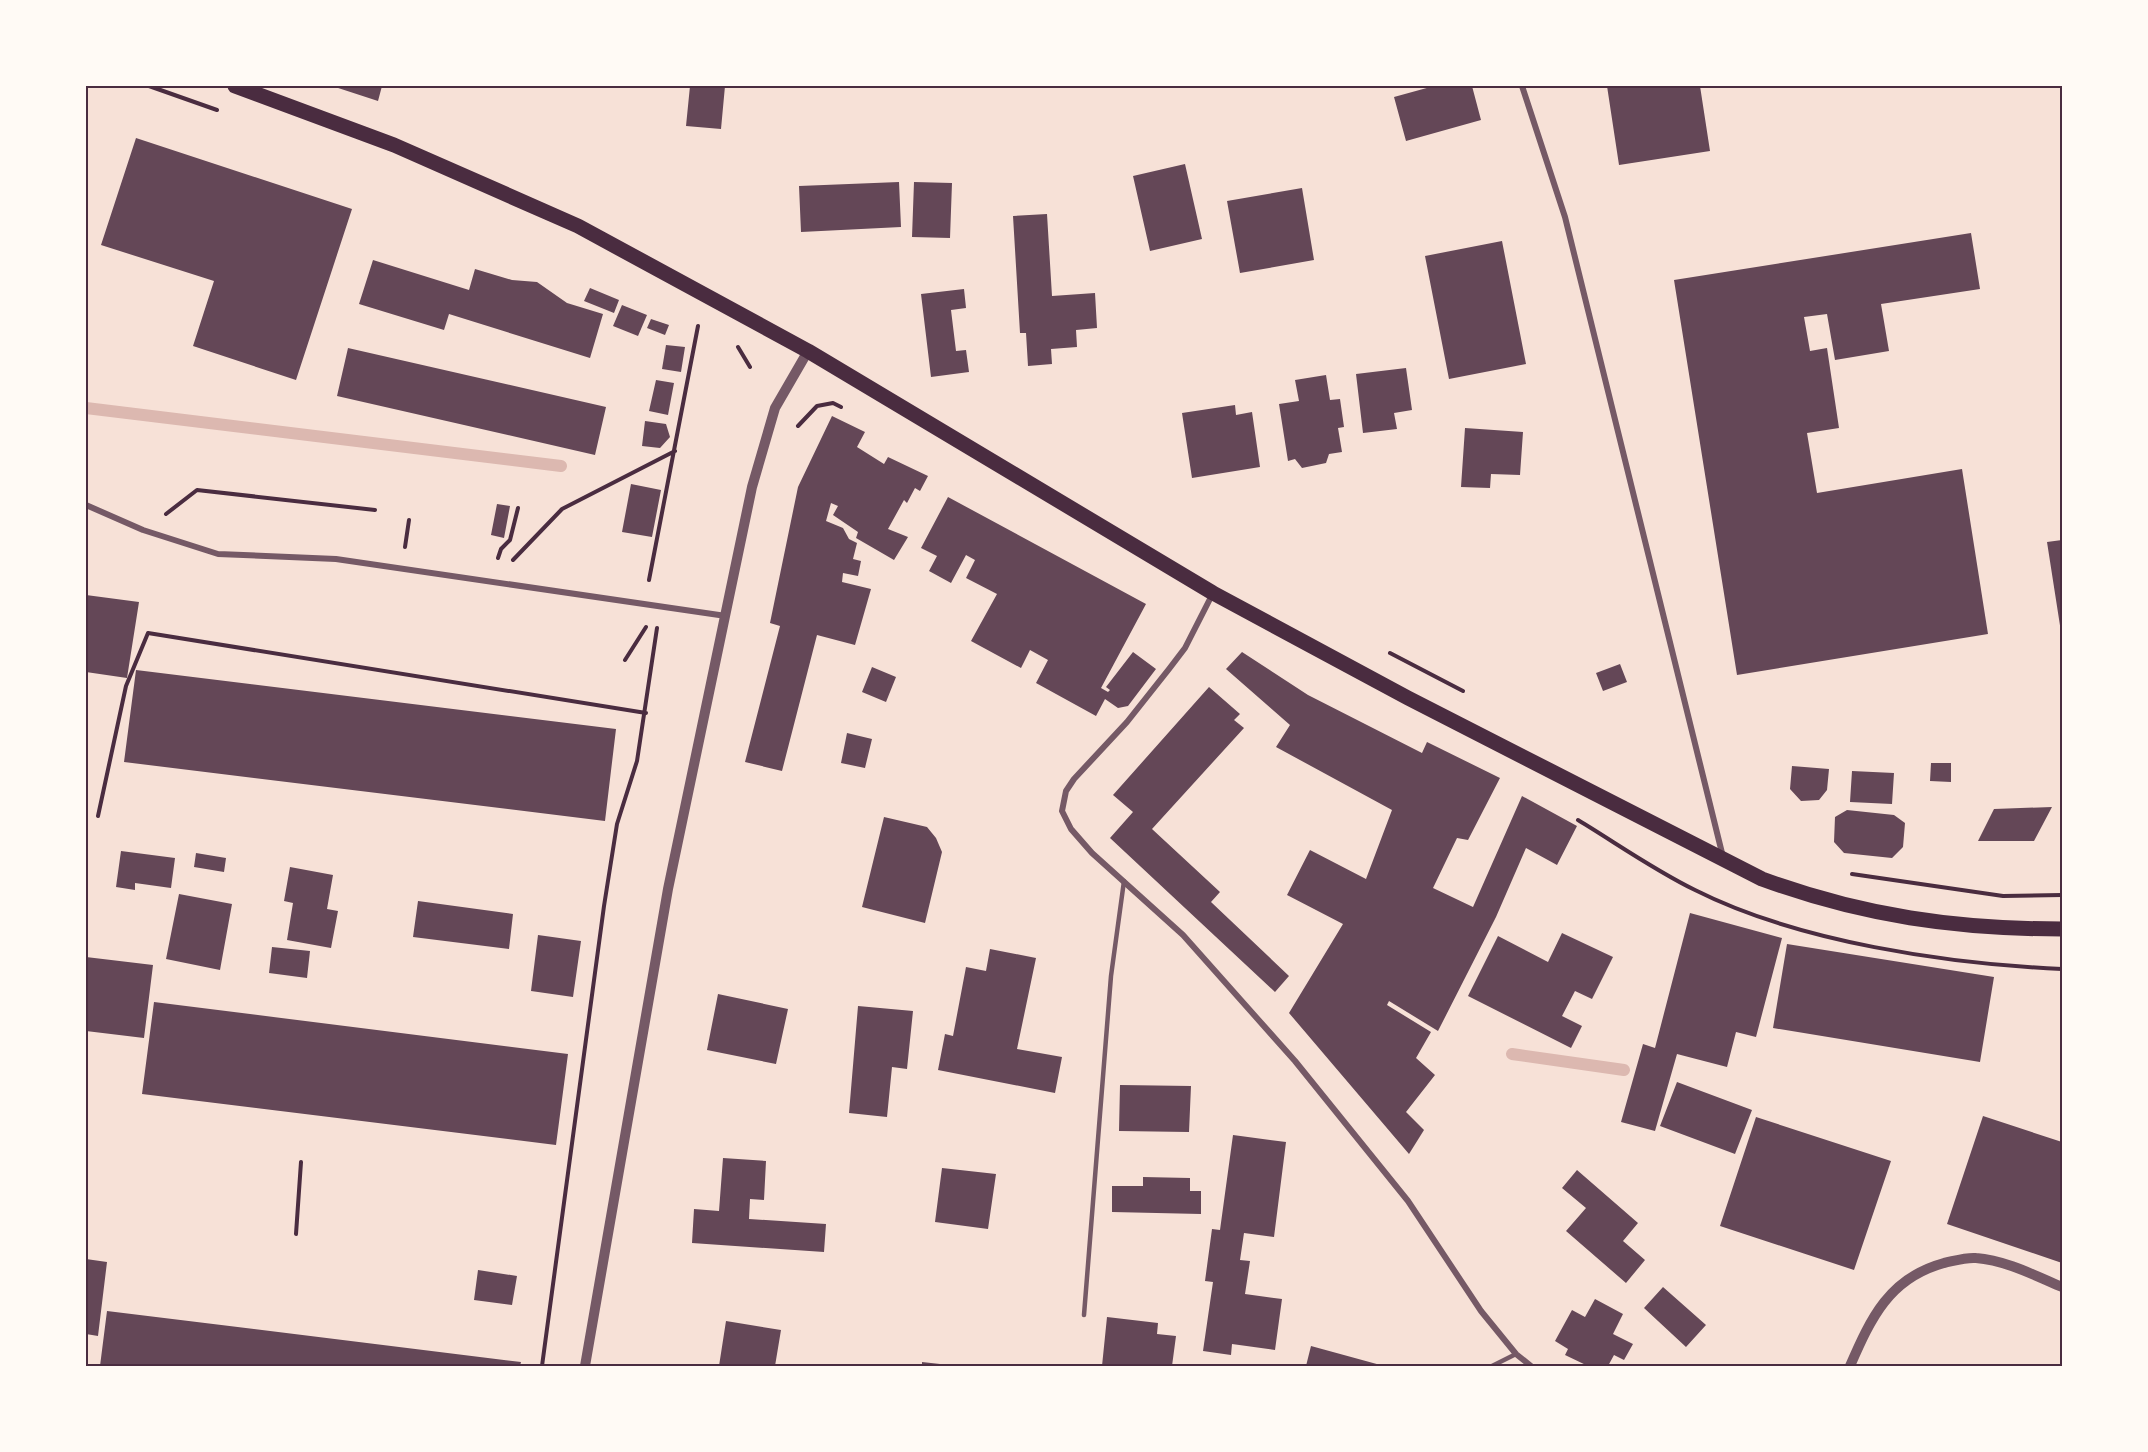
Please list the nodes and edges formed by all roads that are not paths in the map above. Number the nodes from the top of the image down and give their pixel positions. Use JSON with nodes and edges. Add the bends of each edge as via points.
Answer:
{"nodes":[{"id":1,"x":235,"y":86,"type":"edge"},
{"id":2,"x":1522,"y":86,"type":"edge"},
{"id":3,"x":808,"y":351,"type":"junction"},
{"id":4,"x":86,"y":505,"type":"edge"},
{"id":5,"x":1214,"y":593,"type":"junction"},
{"id":6,"x":727,"y":616,"type":"junction"},
{"id":7,"x":1723,"y":860,"type":"junction"},
{"id":8,"x":1124,"y":881,"type":"junction"},
{"id":9,"x":2062,"y":929,"type":"edge"},
{"id":10,"x":2062,"y":1287,"type":"edge"},
{"id":11,"x":1084,"y":1316,"type":"dead end"},
{"id":12,"x":1516,"y":1354,"type":"junction"},
{"id":13,"x":585,"y":1366,"type":"edge"},
{"id":14,"x":1492,"y":1366,"type":"edge"},
{"id":15,"x":1531,"y":1366,"type":"edge"},
{"id":16,"x":1850,"y":1366,"type":"edge"}],
"edges":[{"from":1,"to":3,"type":"main road","via":[[394,145],[578,226]]},
{"from":2,"to":7,"type":"street","via":[[1565,217]]},
{"from":3,"to":5,"type":"main road"},
{"from":3,"to":6,"type":"street","via":[[772,420],[752,488]]},
{"from":4,"to":6,"type":"street","via":[[143,530],[218,554],[336,559]]},
{"from":5,"to":7,"type":"main road"},
{"from":5,"to":8,"type":"street","via":[[1174,662],[1066,791],[1062,811],[1071,829]]},
{"from":6,"to":13,"type":"street","via":[[668,889]]},
{"from":7,"to":9,"type":"main road","via":[[1815,898],[1892,917],[1953,926]]},
{"from":8,"to":11,"type":"lane","via":[[1111,976]]},
{"from":8,"to":12,"type":"street","via":[[1183,936],[1294,1061],[1408,1201],[1481,1311]]},
{"from":10,"to":16,"type":"street","via":[[2011,1266],[1975,1258],[1932,1267],[1909,1277],[1884,1299]]},
{"from":12,"to":14,"type":"lane"},
{"from":12,"to":15,"type":"street"}]}
